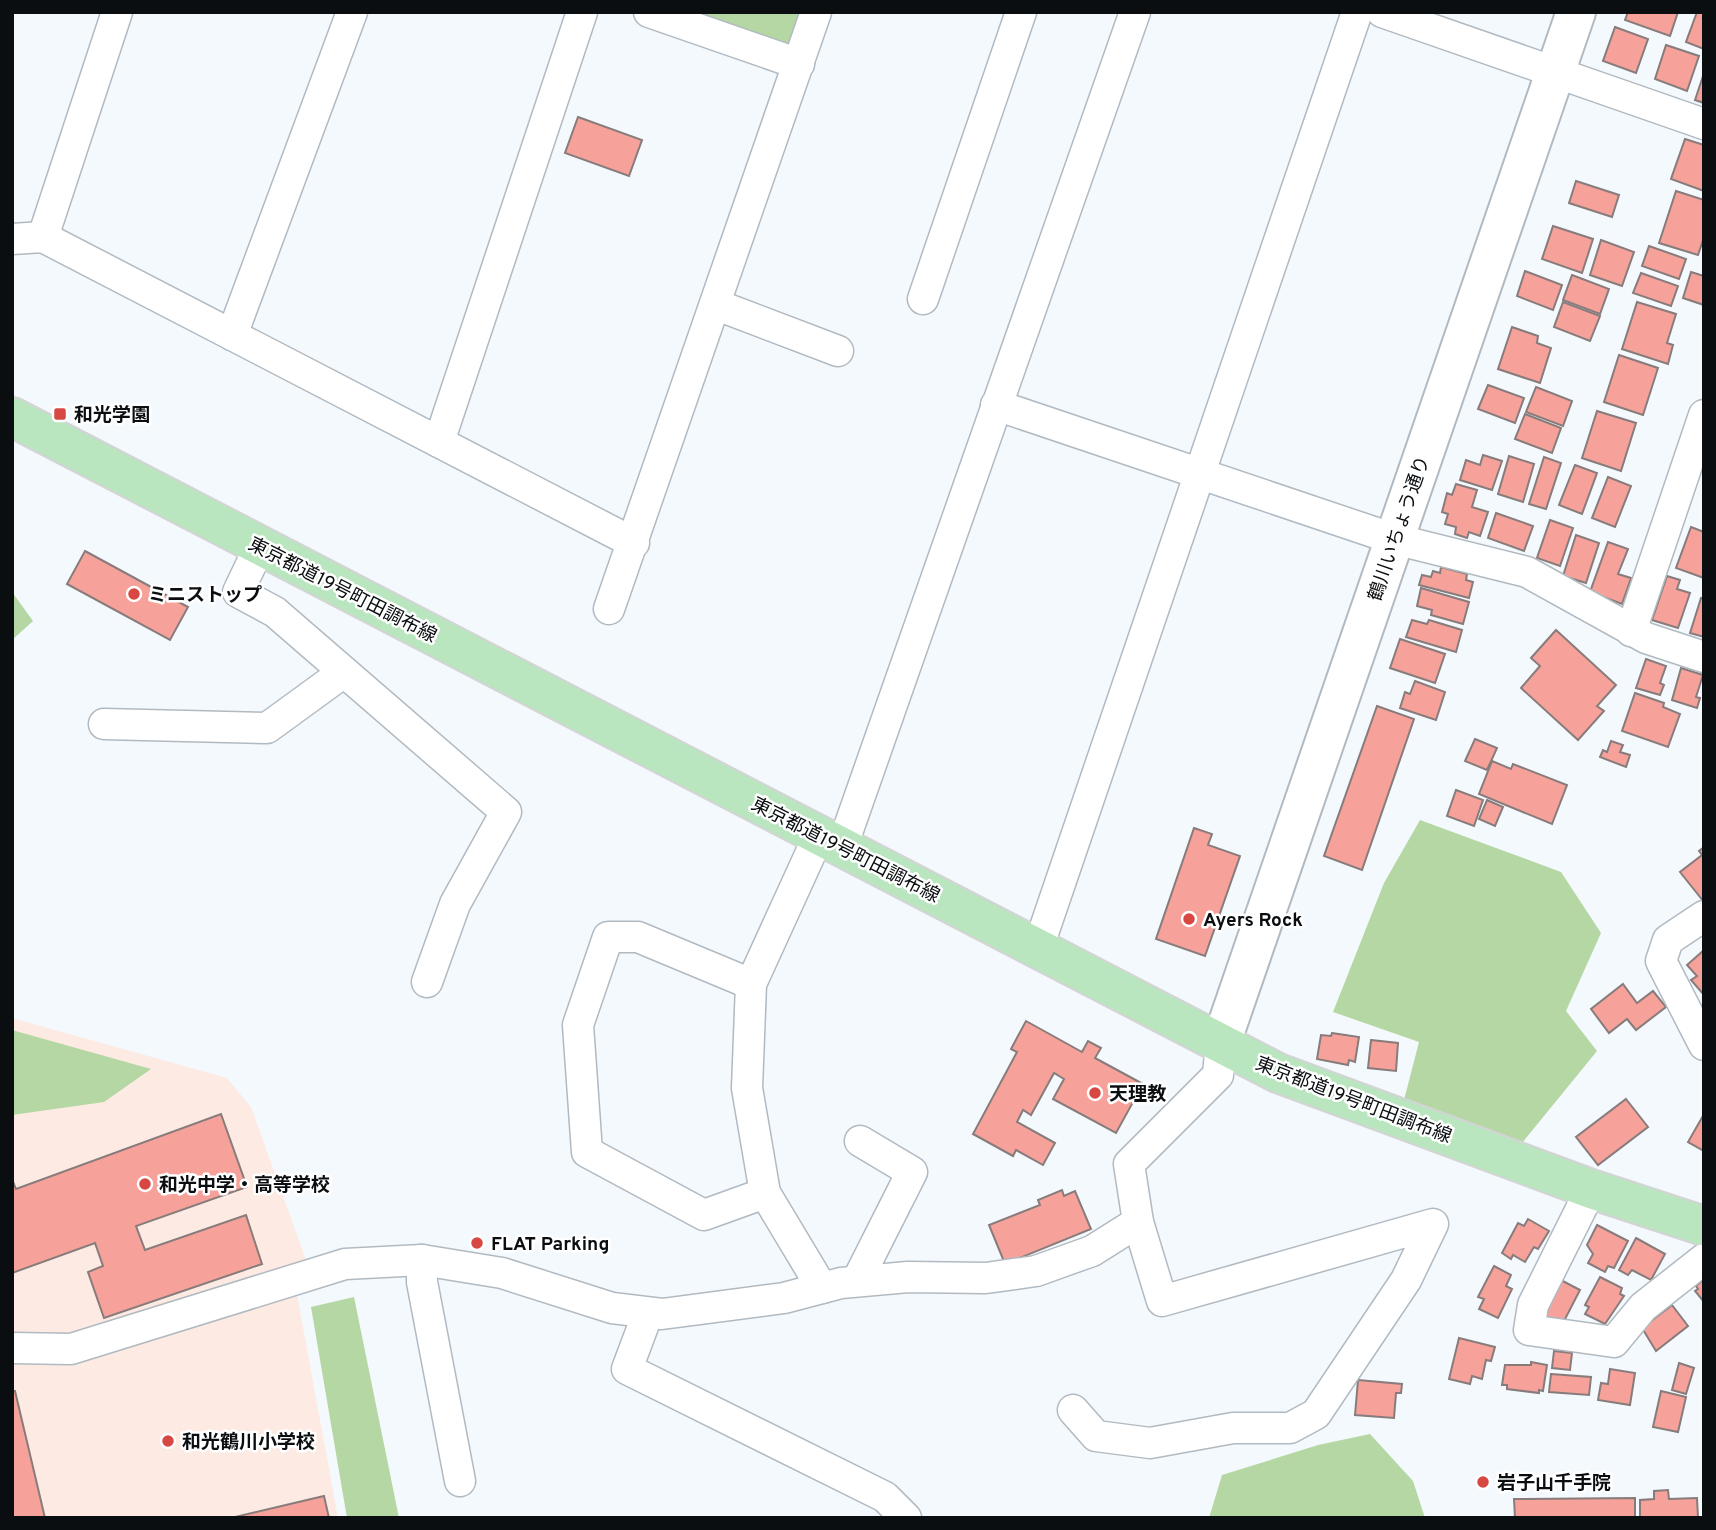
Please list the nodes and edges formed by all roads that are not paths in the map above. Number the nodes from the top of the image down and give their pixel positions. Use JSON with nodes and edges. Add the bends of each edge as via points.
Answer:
{"nodes":[{"id":1,"x":117,"y":12,"type":"edge"},
{"id":2,"x":352,"y":12,"type":"edge"},
{"id":3,"x":582,"y":12,"type":"edge"},
{"id":4,"x":649,"y":12,"type":"edge"},
{"id":5,"x":816,"y":12,"type":"edge"},
{"id":6,"x":1021,"y":12,"type":"edge"},
{"id":7,"x":1135,"y":12,"type":"edge"},
{"id":8,"x":1357,"y":12,"type":"edge"},
{"id":9,"x":1382,"y":12,"type":"edge"},
{"id":10,"x":1576,"y":12,"type":"edge"},
{"id":11,"x":799,"y":64,"type":"junction"},
{"id":12,"x":1555,"y":72,"type":"junction"},
{"id":13,"x":1704,"y":124,"type":"edge"},
{"id":14,"x":43,"y":237,"type":"junction"},
{"id":15,"x":12,"y":239,"type":"edge"},
{"id":16,"x":923,"y":299,"type":"dead end"},
{"id":17,"x":717,"y":304,"type":"junction"},
{"id":18,"x":232,"y":335,"type":"junction"},
{"id":19,"x":838,"y":351,"type":"dead end"},
{"id":20,"x":996,"y":405,"type":"junction"},
{"id":21,"x":1704,"y":415,"type":"edge"},
{"id":22,"x":12,"y":417,"type":"edge"},
{"id":23,"x":439,"y":442,"type":"junction"},
{"id":24,"x":1199,"y":473,"type":"junction"},
{"id":25,"x":1394,"y":539,"type":"junction"},
{"id":26,"x":634,"y":543,"type":"junction"},
{"id":27,"x":260,"y":546,"type":"junction"},
{"id":28,"x":609,"y":609,"type":"dead end"},
{"id":29,"x":1631,"y":631,"type":"junction"},
{"id":30,"x":1704,"y":657,"type":"edge"},
{"id":31,"x":344,"y":672,"type":"junction"},
{"id":32,"x":103,"y":724,"type":"dead end"},
{"id":33,"x":830,"y":841,"type":"junction"},
{"id":34,"x":1704,"y":916,"type":"edge"},
{"id":35,"x":1038,"y":948,"type":"junction"},
{"id":36,"x":427,"y":982,"type":"dead end"},
{"id":37,"x":751,"y":984,"type":"junction"},
{"id":38,"x":1221,"y":1043,"type":"junction"},
{"id":39,"x":1704,"y":1045,"type":"edge"},
{"id":40,"x":860,"y":1141,"type":"dead end"},
{"id":41,"x":1591,"y":1189,"type":"junction"},
{"id":42,"x":765,"y":1193,"type":"junction"},
{"id":43,"x":1138,"y":1222,"type":"junction"},
{"id":44,"x":1704,"y":1226,"type":"edge"},
{"id":45,"x":1704,"y":1259,"type":"edge"},
{"id":46,"x":422,"y":1260,"type":"junction"},
{"id":47,"x":857,"y":1281,"type":"junction"},
{"id":48,"x":822,"y":1288,"type":"junction"},
{"id":49,"x":648,"y":1312,"type":"junction"},
{"id":50,"x":12,"y":1348,"type":"edge"},
{"id":51,"x":1073,"y":1410,"type":"dead end"},
{"id":52,"x":460,"y":1481,"type":"dead end"},
{"id":53,"x":905,"y":1518,"type":"edge"}],
"edges":[{"from":1,"to":14,"type":"street"},
{"from":2,"to":18,"type":"street"},
{"from":3,"to":23,"type":"street"},
{"from":4,"to":11,"type":"street"},
{"from":5,"to":11,"type":"street"},
{"from":6,"to":16,"type":"street"},
{"from":7,"to":20,"type":"street"},
{"from":8,"to":24,"type":"street"},
{"from":9,"to":12,"type":"street"},
{"from":10,"to":12,"type":"street","name":"鶴川いちょう通り"},
{"from":11,"to":17,"type":"street"},
{"from":12,"to":13,"type":"street"},
{"from":12,"to":25,"type":"street","name":"鶴川いちょう通り"},
{"from":14,"to":15,"type":"street"},
{"from":14,"to":18,"type":"street"},
{"from":17,"to":19,"type":"street"},
{"from":17,"to":26,"type":"street"},
{"from":18,"to":23,"type":"street"},
{"from":20,"to":24,"type":"street"},
{"from":20,"to":33,"type":"street"},
{"from":21,"to":29,"type":"street"},
{"from":22,"to":27,"type":"main road","name":"東京都道19号町田調布線"},
{"from":23,"to":26,"type":"street"},
{"from":24,"to":25,"type":"street"},
{"from":24,"to":35,"type":"street"},
{"from":25,"to":29,"type":"street","via":[[1527,572]]},
{"from":25,"to":38,"type":"street","name":"鶴川いちょう通り"},
{"from":26,"to":28,"type":"street"},
{"from":27,"to":31,"type":"street","via":[[238,592],[275,612]]},
{"from":27,"to":33,"type":"main road","name":"東京都道19号町田調布線"},
{"from":29,"to":30,"type":"street"},
{"from":31,"to":32,"type":"street","via":[[267,728]]},
{"from":31,"to":36,"type":"street","via":[[506,812],[455,904]]},
{"from":33,"to":35,"type":"main road","name":"東京都道19号町田調布線"},
{"from":33,"to":37,"type":"street"},
{"from":34,"to":39,"type":"street","via":[[1668,940],[1661,961]]},
{"from":35,"to":38,"type":"main road","name":"東京都道19号町田調布線"},
{"from":37,"to":42,"type":"street","via":[[747,1088]]},
{"from":37,"to":42,"type":"street","via":[[638,937],[608,937],[578,1025],[580,1063],[587,1152],[704,1215]]},
{"from":38,"to":41,"type":"main road","name":"東京都道19号町田調布線","via":[[1278,1073]]},
{"from":38,"to":43,"type":"street","via":[[1218,1075],[1129,1164]]},
{"from":40,"to":47,"type":"street","via":[[912,1171]]},
{"from":41,"to":44,"type":"main road","name":"東京都道19号町田調布線"},
{"from":41,"to":45,"type":"street","via":[[1532,1305],[1529,1329],[1614,1342],[1643,1307]]},
{"from":42,"to":48,"type":"street"},
{"from":43,"to":47,"type":"street","via":[[1092,1251],[1036,1271],[986,1278]]},
{"from":43,"to":51,"type":"street","via":[[1162,1301],[1433,1224],[1406,1280],[1316,1414],[1296,1426],[1233,1429],[1150,1443],[1096,1436]]},
{"from":46,"to":49,"type":"street","via":[[502,1273],[612,1308]]},
{"from":46,"to":50,"type":"street","via":[[345,1264],[71,1349]]},
{"from":46,"to":52,"type":"street","via":[[422,1283]]},
{"from":47,"to":48,"type":"street"},
{"from":48,"to":49,"type":"street","via":[[729,1306]]},
{"from":49,"to":53,"type":"street","via":[[627,1369],[885,1497]]}]}
